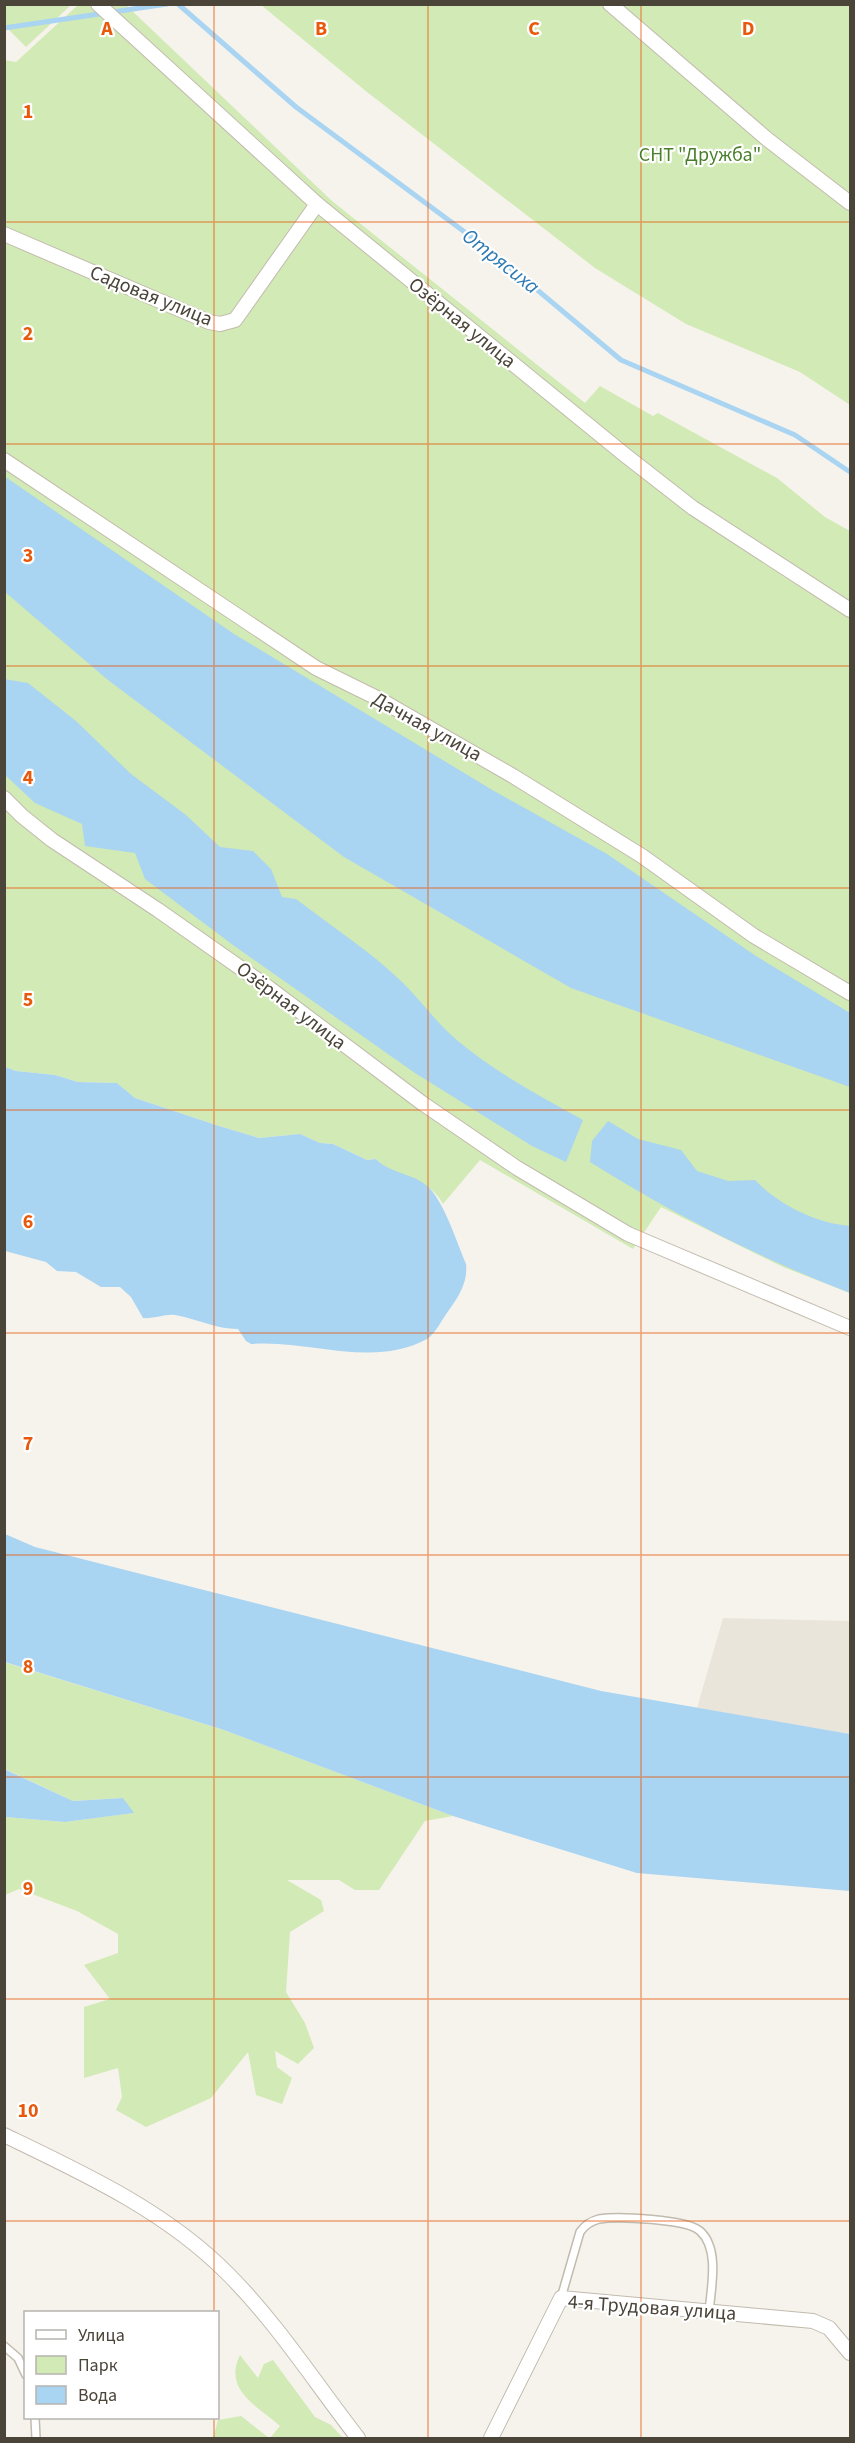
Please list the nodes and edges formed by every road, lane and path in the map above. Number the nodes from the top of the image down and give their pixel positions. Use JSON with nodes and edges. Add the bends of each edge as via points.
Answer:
{"nodes":[{"id":1,"x":98,"y":4,"type":"edge"},
{"id":2,"x":610,"y":4,"type":"edge"},
{"id":3,"x":850,"y":203,"type":"edge"},
{"id":4,"x":317,"y":204,"type":"junction"},
{"id":5,"x":4,"y":234,"type":"edge"},
{"id":6,"x":4,"y":460,"type":"edge"},
{"id":7,"x":850,"y":610,"type":"edge"},
{"id":8,"x":4,"y":798,"type":"edge"},
{"id":9,"x":850,"y":993,"type":"edge"},
{"id":10,"x":850,"y":1328,"type":"edge"},
{"id":11,"x":4,"y":2135,"type":"edge"},
{"id":12,"x":561,"y":2298,"type":"junction"},
{"id":13,"x":709,"y":2312,"type":"junction"},
{"id":14,"x":4,"y":2346,"type":"edge"},
{"id":15,"x":850,"y":2353,"type":"edge"},
{"id":16,"x":24,"y":2371,"type":"edge"},
{"id":17,"x":35,"y":2419,"type":"edge"},
{"id":18,"x":36,"y":2439,"type":"edge"},
{"id":19,"x":358,"y":2439,"type":"edge"},
{"id":20,"x":491,"y":2439,"type":"edge"}],
"edges":[{"from":1,"to":4,"type":"street","name":"Озёрная улица"},
{"from":2,"to":3,"type":"street","via":[[766,139]]},
{"from":4,"to":5,"type":"street","name":"Садовая улица","via":[[235,320],[220,324]]},
{"from":4,"to":7,"type":"street","name":"Озёрная улица","via":[[693,508]]},
{"from":6,"to":9,"type":"street","name":"Дачная улица","via":[[316,668],[379,699],[513,776],[642,856],[754,936]]},
{"from":8,"to":10,"type":"street","name":"Озёрная улица","via":[[52,840],[268,988],[517,1168],[627,1234]]},
{"from":11,"to":19,"type":"street","via":[[145,2208],[194,2244],[257,2307]]},
{"from":12,"to":13,"type":"street","name":"4-я Трудовая улица"},
{"from":12,"to":13,"type":"lane","via":[[580,2232],[598,2220],[617,2218],[687,2225],[699,2230],[711,2256]]},
{"from":12,"to":20,"type":"street","name":"4-я Трудовая улица"},
{"from":13,"to":15,"type":"street","name":"4-я Трудовая улица","via":[[820,2323]]},
{"from":14,"to":16,"type":"lane","via":[[18,2358]]},
{"from":17,"to":18,"type":"lane"}]}
